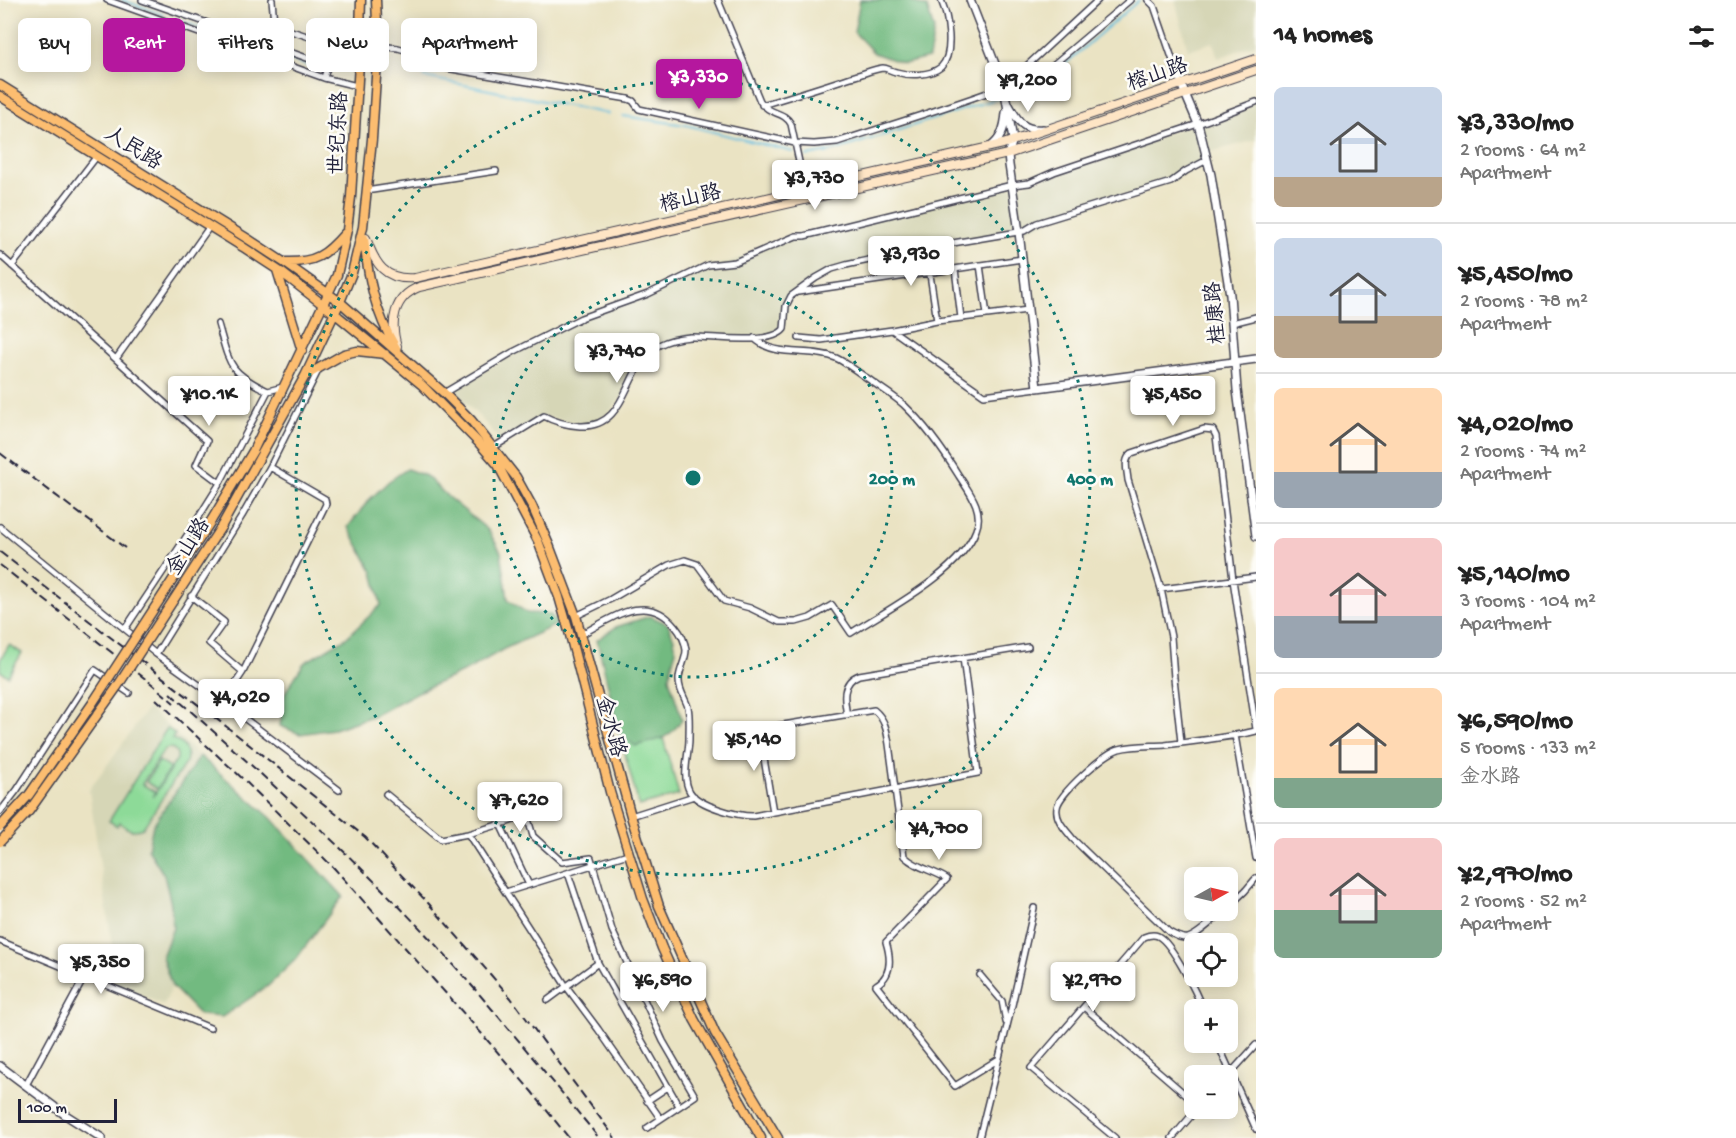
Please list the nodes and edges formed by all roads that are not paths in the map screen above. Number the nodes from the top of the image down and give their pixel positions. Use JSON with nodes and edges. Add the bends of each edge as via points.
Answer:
{"nodes":[{"id":1,"x":106,"y":0,"type":"edge"},
{"id":2,"x":142,"y":0,"type":"edge"},
{"id":3,"x":272,"y":0,"type":"edge"},
{"id":4,"x":361,"y":0,"type":"edge"},
{"id":5,"x":376,"y":0,"type":"edge"},
{"id":6,"x":718,"y":0,"type":"edge"},
{"id":7,"x":941,"y":0,"type":"edge"},
{"id":8,"x":970,"y":0,"type":"edge"},
{"id":9,"x":1098,"y":0,"type":"edge"},
{"id":10,"x":1130,"y":0,"type":"edge"},
{"id":11,"x":1148,"y":0,"type":"edge"},
{"id":12,"x":175,"y":12,"type":"junction"},
{"id":13,"x":156,"y":18,"type":"edge"},
{"id":14,"x":172,"y":18,"type":"edge"},
{"id":15,"x":361,"y":18,"type":"edge"},
{"id":16,"x":377,"y":18,"type":"edge"},
{"id":17,"x":185,"y":28,"type":"edge"},
{"id":18,"x":306,"y":36,"type":"edge"},
{"id":19,"x":389,"y":47,"type":"edge"},
{"id":20,"x":306,"y":58,"type":"edge"},
{"id":21,"x":1256,"y":59,"type":"edge"},
{"id":22,"x":1256,"y":70,"type":"edge"},
{"id":23,"x":326,"y":72,"type":"edge"},
{"id":24,"x":358,"y":72,"type":"edge"},
{"id":25,"x":376,"y":72,"type":"edge"},
{"id":26,"x":324,"y":78,"type":"junction"},
{"id":27,"x":1181,"y":84,"type":"junction"},
{"id":28,"x":0,"y":85,"type":"edge"},
{"id":29,"x":357,"y":86,"type":"junction"},
{"id":30,"x":1005,"y":87,"type":"junction"},
{"id":31,"x":1185,"y":94,"type":"junction"},
{"id":32,"x":0,"y":96,"type":"edge"},
{"id":33,"x":1007,"y":101,"type":"junction"},
{"id":34,"x":1256,"y":102,"type":"edge"},
{"id":35,"x":762,"y":105,"type":"junction"},
{"id":36,"x":1198,"y":124,"type":"junction"},
{"id":37,"x":1048,"y":128,"type":"junction"},
{"id":38,"x":1013,"y":140,"type":"junction"},
{"id":39,"x":795,"y":143,"type":"junction"},
{"id":40,"x":989,"y":147,"type":"junction"},
{"id":41,"x":1021,"y":150,"type":"junction"},
{"id":42,"x":1008,"y":154,"type":"junction"},
{"id":43,"x":97,"y":156,"type":"junction"},
{"id":44,"x":997,"y":156,"type":"junction"},
{"id":45,"x":1207,"y":160,"type":"junction"},
{"id":46,"x":1009,"y":165,"type":"junction"},
{"id":47,"x":496,"y":171,"type":"dead end"},
{"id":48,"x":1012,"y":185,"type":"junction"},
{"id":49,"x":805,"y":190,"type":"junction"},
{"id":50,"x":366,"y":191,"type":"junction"},
{"id":51,"x":210,"y":226,"type":"junction"},
{"id":52,"x":363,"y":227,"type":"junction"},
{"id":53,"x":347,"y":230,"type":"junction"},
{"id":54,"x":1019,"y":232,"type":"junction"},
{"id":55,"x":246,"y":243,"type":"junction"},
{"id":56,"x":926,"y":248,"type":"junction"},
{"id":57,"x":0,"y":255,"type":"edge"},
{"id":58,"x":1022,"y":259,"type":"junction"},
{"id":59,"x":285,"y":262,"type":"junction"},
{"id":60,"x":980,"y":265,"type":"junction"},
{"id":61,"x":12,"y":266,"type":"junction"},
{"id":62,"x":277,"y":269,"type":"junction"},
{"id":63,"x":955,"y":269,"type":"junction"},
{"id":64,"x":930,"y":273,"type":"junction"},
{"id":65,"x":796,"y":293,"type":"junction"},
{"id":66,"x":329,"y":295,"type":"junction"},
{"id":67,"x":340,"y":302,"type":"junction"},
{"id":68,"x":323,"y":304,"type":"junction"},
{"id":69,"x":1028,"y":310,"type":"junction"},
{"id":70,"x":334,"y":314,"type":"junction"},
{"id":71,"x":987,"y":315,"type":"junction"},
{"id":72,"x":1256,"y":317,"type":"edge"},
{"id":73,"x":961,"y":318,"type":"junction"},
{"id":74,"x":936,"y":321,"type":"junction"},
{"id":75,"x":1232,"y":323,"type":"junction"},
{"id":76,"x":218,"y":324,"type":"dead end"},
{"id":77,"x":892,"y":330,"type":"junction"},
{"id":78,"x":754,"y":338,"type":"junction"},
{"id":79,"x":799,"y":338,"type":"dead end"},
{"id":80,"x":302,"y":351,"type":"junction"},
{"id":81,"x":385,"y":354,"type":"junction"},
{"id":82,"x":401,"y":356,"type":"junction"},
{"id":83,"x":116,"y":359,"type":"junction"},
{"id":84,"x":1256,"y":359,"type":"edge"},
{"id":85,"x":1235,"y":362,"type":"junction"},
{"id":86,"x":321,"y":366,"type":"junction"},
{"id":87,"x":304,"y":376,"type":"junction"},
{"id":88,"x":284,"y":387,"type":"junction"},
{"id":89,"x":1037,"y":388,"type":"junction"},
{"id":90,"x":268,"y":392,"type":"junction"},
{"id":91,"x":444,"y":393,"type":"junction"},
{"id":92,"x":494,"y":447,"type":"junction"},
{"id":93,"x":270,"y":467,"type":"junction"},
{"id":94,"x":220,"y":483,"type":"junction"},
{"id":95,"x":0,"y":527,"type":"edge"},
{"id":96,"x":1256,"y":536,"type":"edge"},
{"id":97,"x":1256,"y":577,"type":"edge"},
{"id":98,"x":1233,"y":580,"type":"junction"},
{"id":99,"x":1161,"y":589,"type":"junction"},
{"id":100,"x":191,"y":596,"type":"junction"},
{"id":101,"x":576,"y":616,"type":"junction"},
{"id":102,"x":125,"y":629,"type":"junction"},
{"id":103,"x":582,"y":634,"type":"junction"},
{"id":104,"x":1028,"y":647,"type":"dead end"},
{"id":105,"x":156,"y":654,"type":"junction"},
{"id":106,"x":963,"y":658,"type":"junction"},
{"id":107,"x":243,"y":672,"type":"junction"},
{"id":108,"x":129,"y":693,"type":"dead end"},
{"id":109,"x":223,"y":702,"type":"junction"},
{"id":110,"x":847,"y":715,"type":"junction"},
{"id":111,"x":1256,"y":730,"type":"edge"},
{"id":112,"x":1235,"y":735,"type":"junction"},
{"id":113,"x":1181,"y":742,"type":"junction"},
{"id":114,"x":894,"y":789,"type":"junction"},
{"id":115,"x":339,"y":790,"type":"dead end"},
{"id":116,"x":386,"y":794,"type":"dead end"},
{"id":117,"x":693,"y":796,"type":"junction"},
{"id":118,"x":0,"y":812,"type":"edge"},
{"id":119,"x":773,"y":812,"type":"junction"},
{"id":120,"x":631,"y":816,"type":"junction"},
{"id":121,"x":500,"y":824,"type":"junction"},
{"id":122,"x":0,"y":828,"type":"edge"},
{"id":123,"x":468,"y":834,"type":"junction"},
{"id":124,"x":0,"y":842,"type":"edge"},
{"id":125,"x":628,"y":854,"type":"junction"},
{"id":126,"x":1256,"y":858,"type":"edge"},
{"id":127,"x":594,"y":865,"type":"junction"},
{"id":128,"x":568,"y":873,"type":"junction"},
{"id":129,"x":1256,"y":878,"type":"edge"},
{"id":130,"x":529,"y":885,"type":"junction"},
{"id":131,"x":506,"y":892,"type":"junction"},
{"id":132,"x":1238,"y":898,"type":"edge"},
{"id":133,"x":1035,"y":908,"type":"dead end"},
{"id":134,"x":1212,"y":921,"type":"edge"},
{"id":135,"x":0,"y":941,"type":"edge"},
{"id":136,"x":598,"y":963,"type":"junction"},
{"id":137,"x":980,"y":975,"type":"dead end"},
{"id":138,"x":85,"y":976,"type":"junction"},
{"id":139,"x":566,"y":986,"type":"junction"},
{"id":140,"x":1199,"y":999,"type":"edge"},
{"id":141,"x":548,"y":1000,"type":"dead end"},
{"id":142,"x":1084,"y":1007,"type":"junction"},
{"id":143,"x":1007,"y":1027,"type":"junction"},
{"id":144,"x":210,"y":1028,"type":"dead end"},
{"id":145,"x":1256,"y":1045,"type":"edge"},
{"id":146,"x":999,"y":1059,"type":"junction"},
{"id":147,"x":1238,"y":1065,"type":"edge"},
{"id":148,"x":0,"y":1066,"type":"edge"},
{"id":149,"x":26,"y":1085,"type":"junction"},
{"id":150,"x":668,"y":1087,"type":"junction"},
{"id":151,"x":1184,"y":1093,"type":"edge"},
{"id":152,"x":1238,"y":1093,"type":"edge"},
{"id":153,"x":647,"y":1101,"type":"junction"},
{"id":154,"x":679,"y":1106,"type":"junction"},
{"id":155,"x":660,"y":1118,"type":"junction"},
{"id":156,"x":1188,"y":1119,"type":"edge"},
{"id":157,"x":647,"y":1128,"type":"dead end"},
{"id":158,"x":1256,"y":1129,"type":"edge"},
{"id":159,"x":102,"y":1138,"type":"edge"},
{"id":160,"x":761,"y":1138,"type":"edge"},
{"id":161,"x":778,"y":1138,"type":"edge"},
{"id":162,"x":979,"y":1138,"type":"edge"},
{"id":163,"x":1115,"y":1138,"type":"edge"},
{"id":164,"x":1172,"y":1138,"type":"edge"}],
"edges":[{"from":1,"to":13,"type":"street"},
{"from":2,"to":12,"type":"street"},
{"from":3,"to":18,"type":"street","via":[[274,22]]},
{"from":4,"to":15,"type":"main road","name":"世纪东路"},
{"from":5,"to":16,"type":"main road","name":"世纪东路"},
{"from":6,"to":35,"type":"street"},
{"from":7,"to":35,"type":"street","via":[[949,44],[940,68],[915,74],[880,69]]},
{"from":8,"to":30,"type":"street"},
{"from":9,"to":30,"type":"street"},
{"from":10,"to":30,"type":"street","via":[[1041,74]]},
{"from":11,"to":27,"type":"street","via":[[1154,6]]},
{"from":12,"to":14,"type":"street"},
{"from":12,"to":20,"type":"street"},
{"from":17,"to":26,"type":"street"},
{"from":19,"to":39,"type":"street","via":[[412,52],[428,65],[628,99],[639,109]]},
{"from":21,"to":27,"type":"main road","name":"榕山路"},
{"from":22,"to":31,"type":"main road","name":"榕山路"},
{"from":23,"to":26,"type":"street"},
{"from":24,"to":29,"type":"main road","name":"世纪东路"},
{"from":25,"to":50,"type":"main road","name":"世纪东路"},
{"from":26,"to":29,"type":"street"},
{"from":27,"to":31,"type":"street","name":"桂康路"},
{"from":27,"to":37,"type":"main road","name":"榕山路"},
{"from":28,"to":55,"type":"main road","name":"人民路"},
{"from":29,"to":53,"type":"main road","name":"世纪东路"},
{"from":30,"to":33,"type":"street"},
{"from":30,"to":39,"type":"street","via":[[837,142]]},
{"from":31,"to":36,"type":"street","name":"桂康路"},
{"from":31,"to":41,"type":"main road","name":"榕山路"},
{"from":32,"to":43,"type":"main road","name":"人民路"},
{"from":33,"to":37,"type":"street","via":[[1027,127]]},
{"from":33,"to":38,"type":"street"},
{"from":33,"to":40,"type":"street","via":[[1002,134]]},
{"from":34,"to":36,"type":"street"},
{"from":35,"to":39,"type":"street","via":[[788,118]]},
{"from":36,"to":45,"type":"street","name":"桂康路"},
{"from":36,"to":48,"type":"street","via":[[1029,183]]},
{"from":37,"to":38,"type":"main road","name":"榕山路"},
{"from":38,"to":40,"type":"main road","name":"榕山路"},
{"from":38,"to":42,"type":"street"},
{"from":39,"to":49,"type":"street"},
{"from":40,"to":49,"type":"main road","name":"榕山路"},
{"from":41,"to":42,"type":"main road","name":"榕山路"},
{"from":41,"to":46,"type":"street"},
{"from":42,"to":44,"type":"main road","name":"榕山路"},
{"from":42,"to":46,"type":"street"},
{"from":43,"to":51,"type":"main road","name":"人民路"},
{"from":43,"to":61,"type":"street"},
{"from":44,"to":46,"type":"street"},
{"from":44,"to":82,"type":"main road","name":"榕山路","via":[[418,287],[405,295],[396,308],[393,330]]},
{"from":45,"to":54,"type":"street","via":[[1171,182],[1036,223]]},
{"from":45,"to":75,"type":"street","name":"桂康路"},
{"from":46,"to":48,"type":"street"},
{"from":47,"to":50,"type":"street"},
{"from":48,"to":54,"type":"street"},
{"from":48,"to":91,"type":"street","via":[[796,236],[735,262],[708,265],[648,294],[581,318]]},
{"from":49,"to":52,"type":"main road","name":"榕山路","via":[[415,278],[398,278],[381,268]]},
{"from":50,"to":52,"type":"main road","name":"世纪东路"},
{"from":51,"to":55,"type":"main road","name":"人民路"},
{"from":51,"to":83,"type":"street"},
{"from":52,"to":67,"type":"main road","name":"金山路"},
{"from":52,"to":82,"type":"main road","via":[[371,289],[388,335]]},
{"from":53,"to":59,"type":"main road","via":[[320,257],[301,263]]},
{"from":53,"to":66,"type":"main road","name":"金山路"},
{"from":54,"to":56,"type":"street"},
{"from":54,"to":58,"type":"street"},
{"from":55,"to":59,"type":"main road","name":"金水路"},
{"from":55,"to":62,"type":"main road","name":"金水路"},
{"from":56,"to":64,"type":"street"},
{"from":56,"to":65,"type":"street","via":[[832,269]]},
{"from":57,"to":61,"type":"street"},
{"from":58,"to":60,"type":"street"},
{"from":58,"to":69,"type":"street"},
{"from":59,"to":66,"type":"main road","name":"金水路"},
{"from":60,"to":63,"type":"street"},
{"from":60,"to":71,"type":"street"},
{"from":61,"to":83,"type":"street"},
{"from":62,"to":68,"type":"main road","name":"金水路"},
{"from":62,"to":80,"type":"main road"},
{"from":63,"to":64,"type":"street"},
{"from":63,"to":73,"type":"street"},
{"from":64,"to":65,"type":"street"},
{"from":64,"to":74,"type":"street"},
{"from":65,"to":78,"type":"street","via":[[788,300],[783,331]]},
{"from":66,"to":67,"type":"main road","name":"金水路"},
{"from":66,"to":68,"type":"main road","name":"金山路"},
{"from":67,"to":70,"type":"main road","name":"金山路"},
{"from":67,"to":82,"type":"main road","name":"金水路"},
{"from":68,"to":70,"type":"main road","name":"金水路"},
{"from":68,"to":80,"type":"main road","name":"金山路"},
{"from":69,"to":71,"type":"street"},
{"from":69,"to":89,"type":"street"},
{"from":70,"to":81,"type":"main road","name":"金水路"},
{"from":70,"to":87,"type":"main road","name":"金山路"},
{"from":71,"to":73,"type":"street"},
{"from":72,"to":75,"type":"street"},
{"from":73,"to":74,"type":"street"},
{"from":74,"to":77,"type":"street"},
{"from":75,"to":85,"type":"street","name":"桂康路"},
{"from":76,"to":90,"type":"street","via":[[232,366],[243,378]]},
{"from":77,"to":79,"type":"street","via":[[821,340]]},
{"from":77,"to":89,"type":"street","via":[[984,395]]},
{"from":78,"to":92,"type":"street","via":[[692,337],[663,343],[640,361],[617,408],[602,421],[575,425],[544,416]]},
{"from":78,"to":101,"type":"street","via":[[772,349],[838,359],[902,403],[940,446],[973,499],[979,518],[976,532],[937,579],[851,633],[832,605],[810,618],[779,622],[729,603],[721,598],[697,564],[685,560]]},
{"from":80,"to":88,"type":"main road","name":"金山路"},
{"from":81,"to":86,"type":"main road","via":[[357,351]]},
{"from":81,"to":125,"type":"main road","name":"金水路","via":[[422,385],[498,465],[538,541],[570,635]]},
{"from":82,"to":91,"type":"main road","name":"金水路"},
{"from":83,"to":94,"type":"street","via":[[207,441],[196,465]]},
{"from":84,"to":85,"type":"street"},
{"from":85,"to":89,"type":"street"},
{"from":85,"to":96,"type":"street","name":"桂康路"},
{"from":86,"to":87,"type":"main road"},
{"from":86,"to":93,"type":"street"},
{"from":87,"to":124,"type":"main road","name":"金山路","bridge":true,"via":[[221,528],[117,687],[29,811]]},
{"from":88,"to":90,"type":"street"},
{"from":88,"to":122,"type":"main road","name":"金山路","bridge":true,"via":[[253,452],[212,521],[73,731]]},
{"from":90,"to":94,"type":"street"},
{"from":91,"to":92,"type":"main road","name":"金水路"},
{"from":92,"to":101,"type":"main road","name":"金水路","via":[[532,506]]},
{"from":93,"to":100,"type":"street"},
{"from":93,"to":107,"type":"street","via":[[325,499],[326,504]]},
{"from":94,"to":102,"type":"street"},
{"from":95,"to":102,"type":"street"},
{"from":97,"to":98,"type":"street"},
{"from":98,"to":99,"type":"street"},
{"from":98,"to":99,"type":"street","via":[[1216,436],[1213,430],[1204,429],[1127,457],[1128,480]]},
{"from":98,"to":111,"type":"street"},
{"from":99,"to":113,"type":"street","via":[[1171,637]]},
{"from":100,"to":105,"type":"street"},
{"from":100,"to":107,"type":"street","via":[[224,622],[209,644]]},
{"from":101,"to":103,"type":"main road","name":"金水路"},
{"from":102,"to":105,"type":"street"},
{"from":103,"to":117,"type":"street","via":[[620,613],[646,608],[657,611],[678,630],[686,650],[679,679],[689,714],[686,771]]},
{"from":103,"to":120,"type":"main road","name":"金水路"},
{"from":104,"to":106,"type":"street"},
{"from":105,"to":109,"type":"street"},
{"from":106,"to":110,"type":"street","via":[[854,677],[844,694]]},
{"from":106,"to":114,"type":"street","via":[[978,773]]},
{"from":107,"to":109,"type":"street"},
{"from":108,"to":118,"type":"street","via":[[95,670]]},
{"from":109,"to":115,"type":"street"},
{"from":110,"to":114,"type":"street","via":[[874,710],[882,718]]},
{"from":110,"to":119,"type":"street","via":[[759,729]]},
{"from":111,"to":112,"type":"street"},
{"from":112,"to":113,"type":"street"},
{"from":112,"to":126,"type":"street"},
{"from":113,"to":134,"type":"street","via":[[1117,749],[1064,794],[1056,810],[1060,823],[1073,839],[1169,932],[1188,938]]},
{"from":114,"to":119,"type":"street"},
{"from":114,"to":146,"type":"street","via":[[904,856],[947,879],[886,942],[889,968],[883,981],[876,985],[956,1086]]},
{"from":116,"to":123,"type":"street","via":[[441,839]]},
{"from":117,"to":119,"type":"street","via":[[741,816]]},
{"from":117,"to":120,"type":"street"},
{"from":120,"to":161,"type":"main road","name":"金水路","via":[[659,906],[715,1033]]},
{"from":121,"to":123,"type":"street"},
{"from":121,"to":127,"type":"street","via":[[527,816],[533,836],[562,862],[591,858]]},
{"from":121,"to":130,"type":"street"},
{"from":123,"to":131,"type":"street"},
{"from":125,"to":127,"type":"street"},
{"from":125,"to":160,"type":"main road","name":"金水路","via":[[694,1020]]},
{"from":127,"to":128,"type":"street"},
{"from":127,"to":154,"type":"street","via":[[612,930],[663,1041],[695,1096]]},
{"from":128,"to":130,"type":"street"},
{"from":128,"to":136,"type":"street"},
{"from":129,"to":132,"type":"street"},
{"from":130,"to":131,"type":"street"},
{"from":131,"to":139,"type":"street"},
{"from":133,"to":143,"type":"street"},
{"from":135,"to":138,"type":"street"},
{"from":136,"to":139,"type":"street"},
{"from":136,"to":150,"type":"street"},
{"from":137,"to":143,"type":"street","via":[[1002,1001]]},
{"from":138,"to":144,"type":"street"},
{"from":138,"to":149,"type":"street"},
{"from":139,"to":141,"type":"street"},
{"from":139,"to":153,"type":"street"},
{"from":140,"to":142,"type":"street","via":[[1171,950],[1156,935],[1144,937]]},
{"from":142,"to":151,"type":"street"},
{"from":142,"to":163,"type":"street","via":[[1031,1068]]},
{"from":143,"to":146,"type":"street"},
{"from":145,"to":147,"type":"street"},
{"from":146,"to":162,"type":"street"},
{"from":148,"to":149,"type":"street"},
{"from":149,"to":159,"type":"street"},
{"from":150,"to":153,"type":"street"},
{"from":150,"to":154,"type":"street"},
{"from":152,"to":158,"type":"street"},
{"from":153,"to":155,"type":"street"},
{"from":154,"to":155,"type":"street"},
{"from":155,"to":157,"type":"street"},
{"from":156,"to":164,"type":"street"}]}
